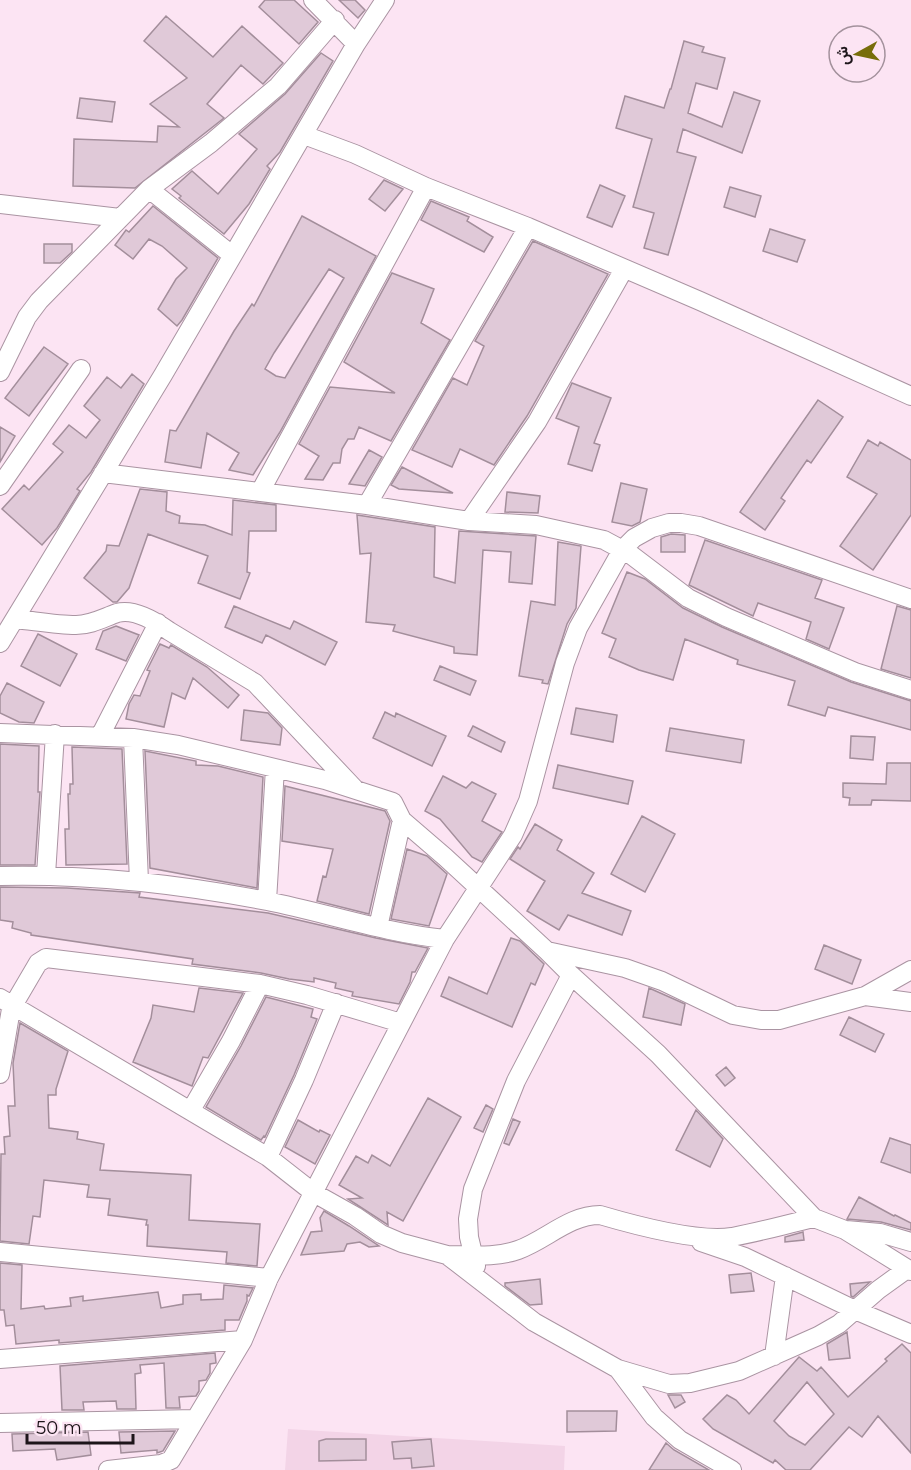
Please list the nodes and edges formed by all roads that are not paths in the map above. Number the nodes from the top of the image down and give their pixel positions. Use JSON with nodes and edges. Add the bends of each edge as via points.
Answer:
{"nodes":[{"id":1,"x":313,"y":0,"type":"edge"},
{"id":2,"x":385,"y":0,"type":"edge"},
{"id":3,"x":335,"y":20,"type":"junction"},
{"id":4,"x":356,"y":44,"type":"junction"},
{"id":5,"x":304,"y":135,"type":"junction"},
{"id":6,"x":426,"y":187,"type":"junction"},
{"id":7,"x":149,"y":189,"type":"junction"},
{"id":8,"x":0,"y":204,"type":"edge"},
{"id":9,"x":120,"y":218,"type":"junction"},
{"id":10,"x":528,"y":227,"type":"junction"},
{"id":11,"x":232,"y":255,"type":"junction"},
{"id":12,"x":624,"y":269,"type":"junction"},
{"id":13,"x":81,"y":369,"type":"dead end"},
{"id":14,"x":0,"y":372,"type":"edge"},
{"id":15,"x":911,"y":396,"type":"edge"},
{"id":16,"x":103,"y":473,"type":"junction"},
{"id":17,"x":0,"y":486,"type":"edge"},
{"id":18,"x":260,"y":492,"type":"junction"},
{"id":19,"x":367,"y":506,"type":"junction"},
{"id":20,"x":469,"y":521,"type":"junction"},
{"id":21,"x":622,"y":550,"type":"junction"},
{"id":22,"x":911,"y":599,"type":"edge"},
{"id":23,"x":15,"y":619,"type":"junction"},
{"id":24,"x":158,"y":622,"type":"junction"},
{"id":25,"x":0,"y":643,"type":"edge"},
{"id":26,"x":911,"y":690,"type":"edge"},
{"id":27,"x":0,"y":733,"type":"edge"},
{"id":28,"x":55,"y":734,"type":"junction"},
{"id":29,"x":100,"y":736,"type":"junction"},
{"id":30,"x":133,"y":738,"type":"junction"},
{"id":31,"x":275,"y":768,"type":"junction"},
{"id":32,"x":354,"y":788,"type":"junction"},
{"id":33,"x":402,"y":820,"type":"junction"},
{"id":34,"x":46,"y":875,"type":"junction"},
{"id":35,"x":0,"y":876,"type":"edge"},
{"id":36,"x":139,"y":881,"type":"junction"},
{"id":37,"x":478,"y":888,"type":"junction"},
{"id":38,"x":267,"y":901,"type":"junction"},
{"id":39,"x":378,"y":927,"type":"junction"},
{"id":40,"x":445,"y":939,"type":"junction"},
{"id":41,"x":547,"y":951,"type":"junction"},
{"id":42,"x":911,"y":970,"type":"edge"},
{"id":43,"x":571,"y":975,"type":"junction"},
{"id":44,"x":260,"y":984,"type":"junction"},
{"id":45,"x":865,"y":996,"type":"junction"},
{"id":46,"x":911,"y":1002,"type":"edge"},
{"id":47,"x":336,"y":1003,"type":"junction"},
{"id":48,"x":6,"y":1005,"type":"edge"},
{"id":49,"x":401,"y":1023,"type":"junction"},
{"id":50,"x":1,"y":1065,"type":"edge"},
{"id":51,"x":191,"y":1110,"type":"junction"},
{"id":52,"x":268,"y":1157,"type":"junction"},
{"id":53,"x":314,"y":1193,"type":"junction"},
{"id":54,"x":814,"y":1218,"type":"junction"},
{"id":55,"x":845,"y":1230,"type":"junction"},
{"id":56,"x":911,"y":1230,"type":"edge"},
{"id":57,"x":674,"y":1233,"type":"junction"},
{"id":58,"x":880,"y":1233,"type":"junction"},
{"id":59,"x":911,"y":1242,"type":"edge"},
{"id":60,"x":0,"y":1252,"type":"edge"},
{"id":61,"x":447,"y":1255,"type":"junction"},
{"id":62,"x":472,"y":1256,"type":"junction"},
{"id":63,"x":909,"y":1270,"type":"edge"},
{"id":64,"x":785,"y":1276,"type":"junction"},
{"id":65,"x":268,"y":1278,"type":"junction"},
{"id":66,"x":480,"y":1279,"type":"junction"},
{"id":67,"x":855,"y":1310,"type":"junction"},
{"id":68,"x":911,"y":1334,"type":"edge"},
{"id":69,"x":243,"y":1340,"type":"junction"},
{"id":70,"x":774,"y":1356,"type":"junction"},
{"id":71,"x":0,"y":1359,"type":"edge"},
{"id":72,"x":618,"y":1369,"type":"junction"},
{"id":73,"x":195,"y":1419,"type":"junction"},
{"id":74,"x":0,"y":1423,"type":"edge"},
{"id":75,"x":108,"y":1470,"type":"edge"},
{"id":76,"x":732,"y":1470,"type":"edge"}],
"edges":[{"from":1,"to":3,"type":"street"},
{"from":2,"to":4,"type":"street"},
{"from":3,"to":4,"type":"street"},
{"from":3,"to":7,"type":"street","via":[[278,86]]},
{"from":4,"to":5,"type":"street"},
{"from":5,"to":6,"type":"street"},
{"from":5,"to":11,"type":"street"},
{"from":6,"to":10,"type":"street"},
{"from":6,"to":18,"type":"street"},
{"from":7,"to":9,"type":"street"},
{"from":7,"to":11,"type":"street"},
{"from":8,"to":9,"type":"street"},
{"from":9,"to":14,"type":"street","via":[[39,301]]},
{"from":10,"to":12,"type":"street"},
{"from":10,"to":19,"type":"street"},
{"from":11,"to":16,"type":"street"},
{"from":12,"to":15,"type":"street"},
{"from":12,"to":20,"type":"street","via":[[537,422]]},
{"from":13,"to":17,"type":"street"},
{"from":16,"to":18,"type":"street"},
{"from":16,"to":23,"type":"street"},
{"from":18,"to":19,"type":"street"},
{"from":19,"to":20,"type":"street"},
{"from":20,"to":21,"type":"street","via":[[536,525],[604,540]]},
{"from":21,"to":22,"type":"street","via":[[652,528],[669,523],[699,526]]},
{"from":21,"to":26,"type":"street","via":[[688,598],[726,617],[855,672]]},
{"from":21,"to":37,"type":"street","via":[[578,628],[528,801],[513,835]]},
{"from":23,"to":24,"type":"street","via":[[77,625],[129,612]]},
{"from":23,"to":25,"type":"street"},
{"from":24,"to":29,"type":"street"},
{"from":24,"to":32,"type":"street","via":[[255,683]]},
{"from":27,"to":28,"type":"street"},
{"from":28,"to":29,"type":"street"},
{"from":28,"to":34,"type":"street"},
{"from":29,"to":30,"type":"street"},
{"from":30,"to":31,"type":"street"},
{"from":30,"to":36,"type":"street"},
{"from":31,"to":32,"type":"street"},
{"from":31,"to":38,"type":"street"},
{"from":32,"to":33,"type":"street","via":[[393,802]]},
{"from":33,"to":37,"type":"street"},
{"from":33,"to":39,"type":"street"},
{"from":34,"to":35,"type":"street"},
{"from":34,"to":36,"type":"street"},
{"from":36,"to":38,"type":"street"},
{"from":37,"to":40,"type":"street"},
{"from":37,"to":41,"type":"street"},
{"from":38,"to":39,"type":"street"},
{"from":39,"to":40,"type":"street"},
{"from":40,"to":49,"type":"street"},
{"from":41,"to":43,"type":"street"},
{"from":41,"to":45,"type":"street","via":[[625,968],[733,1015],[761,1020],[779,1020]]},
{"from":42,"to":45,"type":"street"},
{"from":43,"to":54,"type":"street","via":[[658,1054]]},
{"from":43,"to":62,"type":"street","via":[[516,1081],[473,1189],[468,1219]]},
{"from":44,"to":47,"type":"street"},
{"from":44,"to":48,"type":"street","via":[[46,958]]},
{"from":44,"to":51,"type":"street"},
{"from":45,"to":46,"type":"street"},
{"from":47,"to":49,"type":"street"},
{"from":47,"to":52,"type":"street"},
{"from":48,"to":50,"type":"street"},
{"from":48,"to":51,"type":"street"},
{"from":49,"to":53,"type":"street"},
{"from":51,"to":52,"type":"street"},
{"from":52,"to":53,"type":"street"},
{"from":53,"to":61,"type":"street","via":[[381,1234]]},
{"from":53,"to":65,"type":"street"},
{"from":54,"to":55,"type":"street"},
{"from":54,"to":57,"type":"street","via":[[731,1237]]},
{"from":55,"to":58,"type":"street"},
{"from":55,"to":63,"type":"street"},
{"from":56,"to":58,"type":"street"},
{"from":57,"to":62,"type":"street","via":[[588,1215],[519,1250]]},
{"from":57,"to":64,"type":"street","via":[[745,1257]]},
{"from":58,"to":59,"type":"street"},
{"from":60,"to":65,"type":"street"},
{"from":61,"to":62,"type":"street"},
{"from":61,"to":66,"type":"street"},
{"from":62,"to":66,"type":"street"},
{"from":63,"to":67,"type":"street"},
{"from":64,"to":67,"type":"street"},
{"from":64,"to":70,"type":"street"},
{"from":65,"to":69,"type":"street"},
{"from":66,"to":72,"type":"street","via":[[534,1322]]},
{"from":67,"to":68,"type":"street"},
{"from":67,"to":70,"type":"street","via":[[818,1336]]},
{"from":69,"to":71,"type":"street"},
{"from":69,"to":73,"type":"street"},
{"from":70,"to":72,"type":"street","via":[[740,1371],[690,1383],[669,1383]]},
{"from":72,"to":76,"type":"street","via":[[654,1417],[680,1440]]},
{"from":73,"to":74,"type":"street"},
{"from":73,"to":75,"type":"street","via":[[171,1461]]}]}
